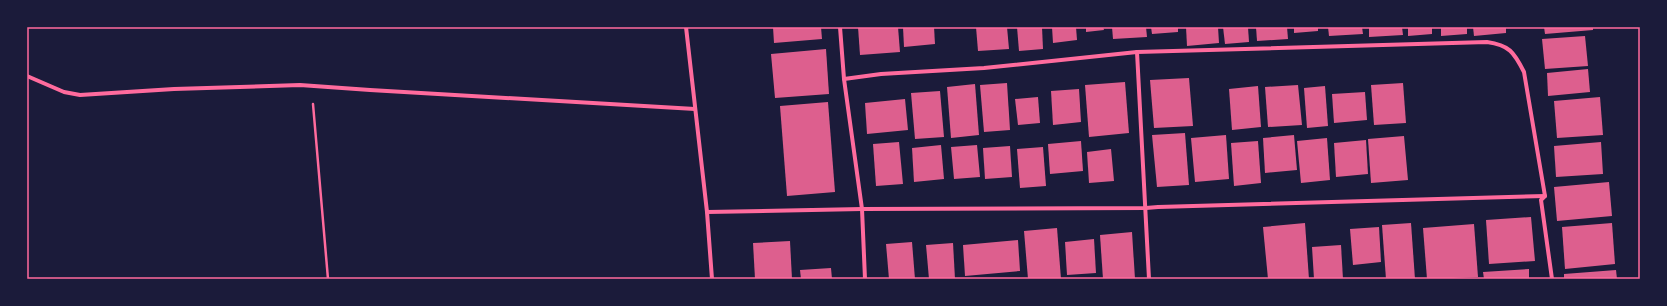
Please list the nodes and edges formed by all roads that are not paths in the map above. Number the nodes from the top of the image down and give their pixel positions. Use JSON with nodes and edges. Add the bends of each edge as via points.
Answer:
{"nodes":[{"id":1,"x":686,"y":27,"type":"edge"},
{"id":2,"x":840,"y":27,"type":"edge"},
{"id":3,"x":1137,"y":52,"type":"junction"},
{"id":4,"x":27,"y":76,"type":"edge"},
{"id":5,"x":844,"y":79,"type":"junction"},
{"id":6,"x":695,"y":109,"type":"junction"},
{"id":7,"x":1545,"y":196,"type":"junction"},
{"id":8,"x":1146,"y":208,"type":"junction"},
{"id":9,"x":862,"y":209,"type":"junction"},
{"id":10,"x":707,"y":212,"type":"junction"},
{"id":11,"x":712,"y":279,"type":"edge"},
{"id":12,"x":865,"y":279,"type":"edge"},
{"id":13,"x":1149,"y":279,"type":"edge"},
{"id":14,"x":1552,"y":279,"type":"edge"}],
"edges":[{"from":1,"to":6,"type":"street"},
{"from":2,"to":5,"type":"street"},
{"from":3,"to":5,"type":"street"},
{"from":3,"to":7,"type":"street","via":[[1487,42],[1501,44],[1510,50],[1524,72]]},
{"from":3,"to":8,"type":"street"},
{"from":4,"to":6,"type":"street","via":[[64,92],[80,94],[234,86],[312,85]]},
{"from":5,"to":9,"type":"street"},
{"from":6,"to":10,"type":"street"},
{"from":7,"to":8,"type":"street"},
{"from":7,"to":14,"type":"street","via":[[1541,200]]},
{"from":8,"to":9,"type":"street"},
{"from":8,"to":13,"type":"street"},
{"from":9,"to":10,"type":"street"},
{"from":9,"to":12,"type":"street"},
{"from":10,"to":11,"type":"street"}]}
